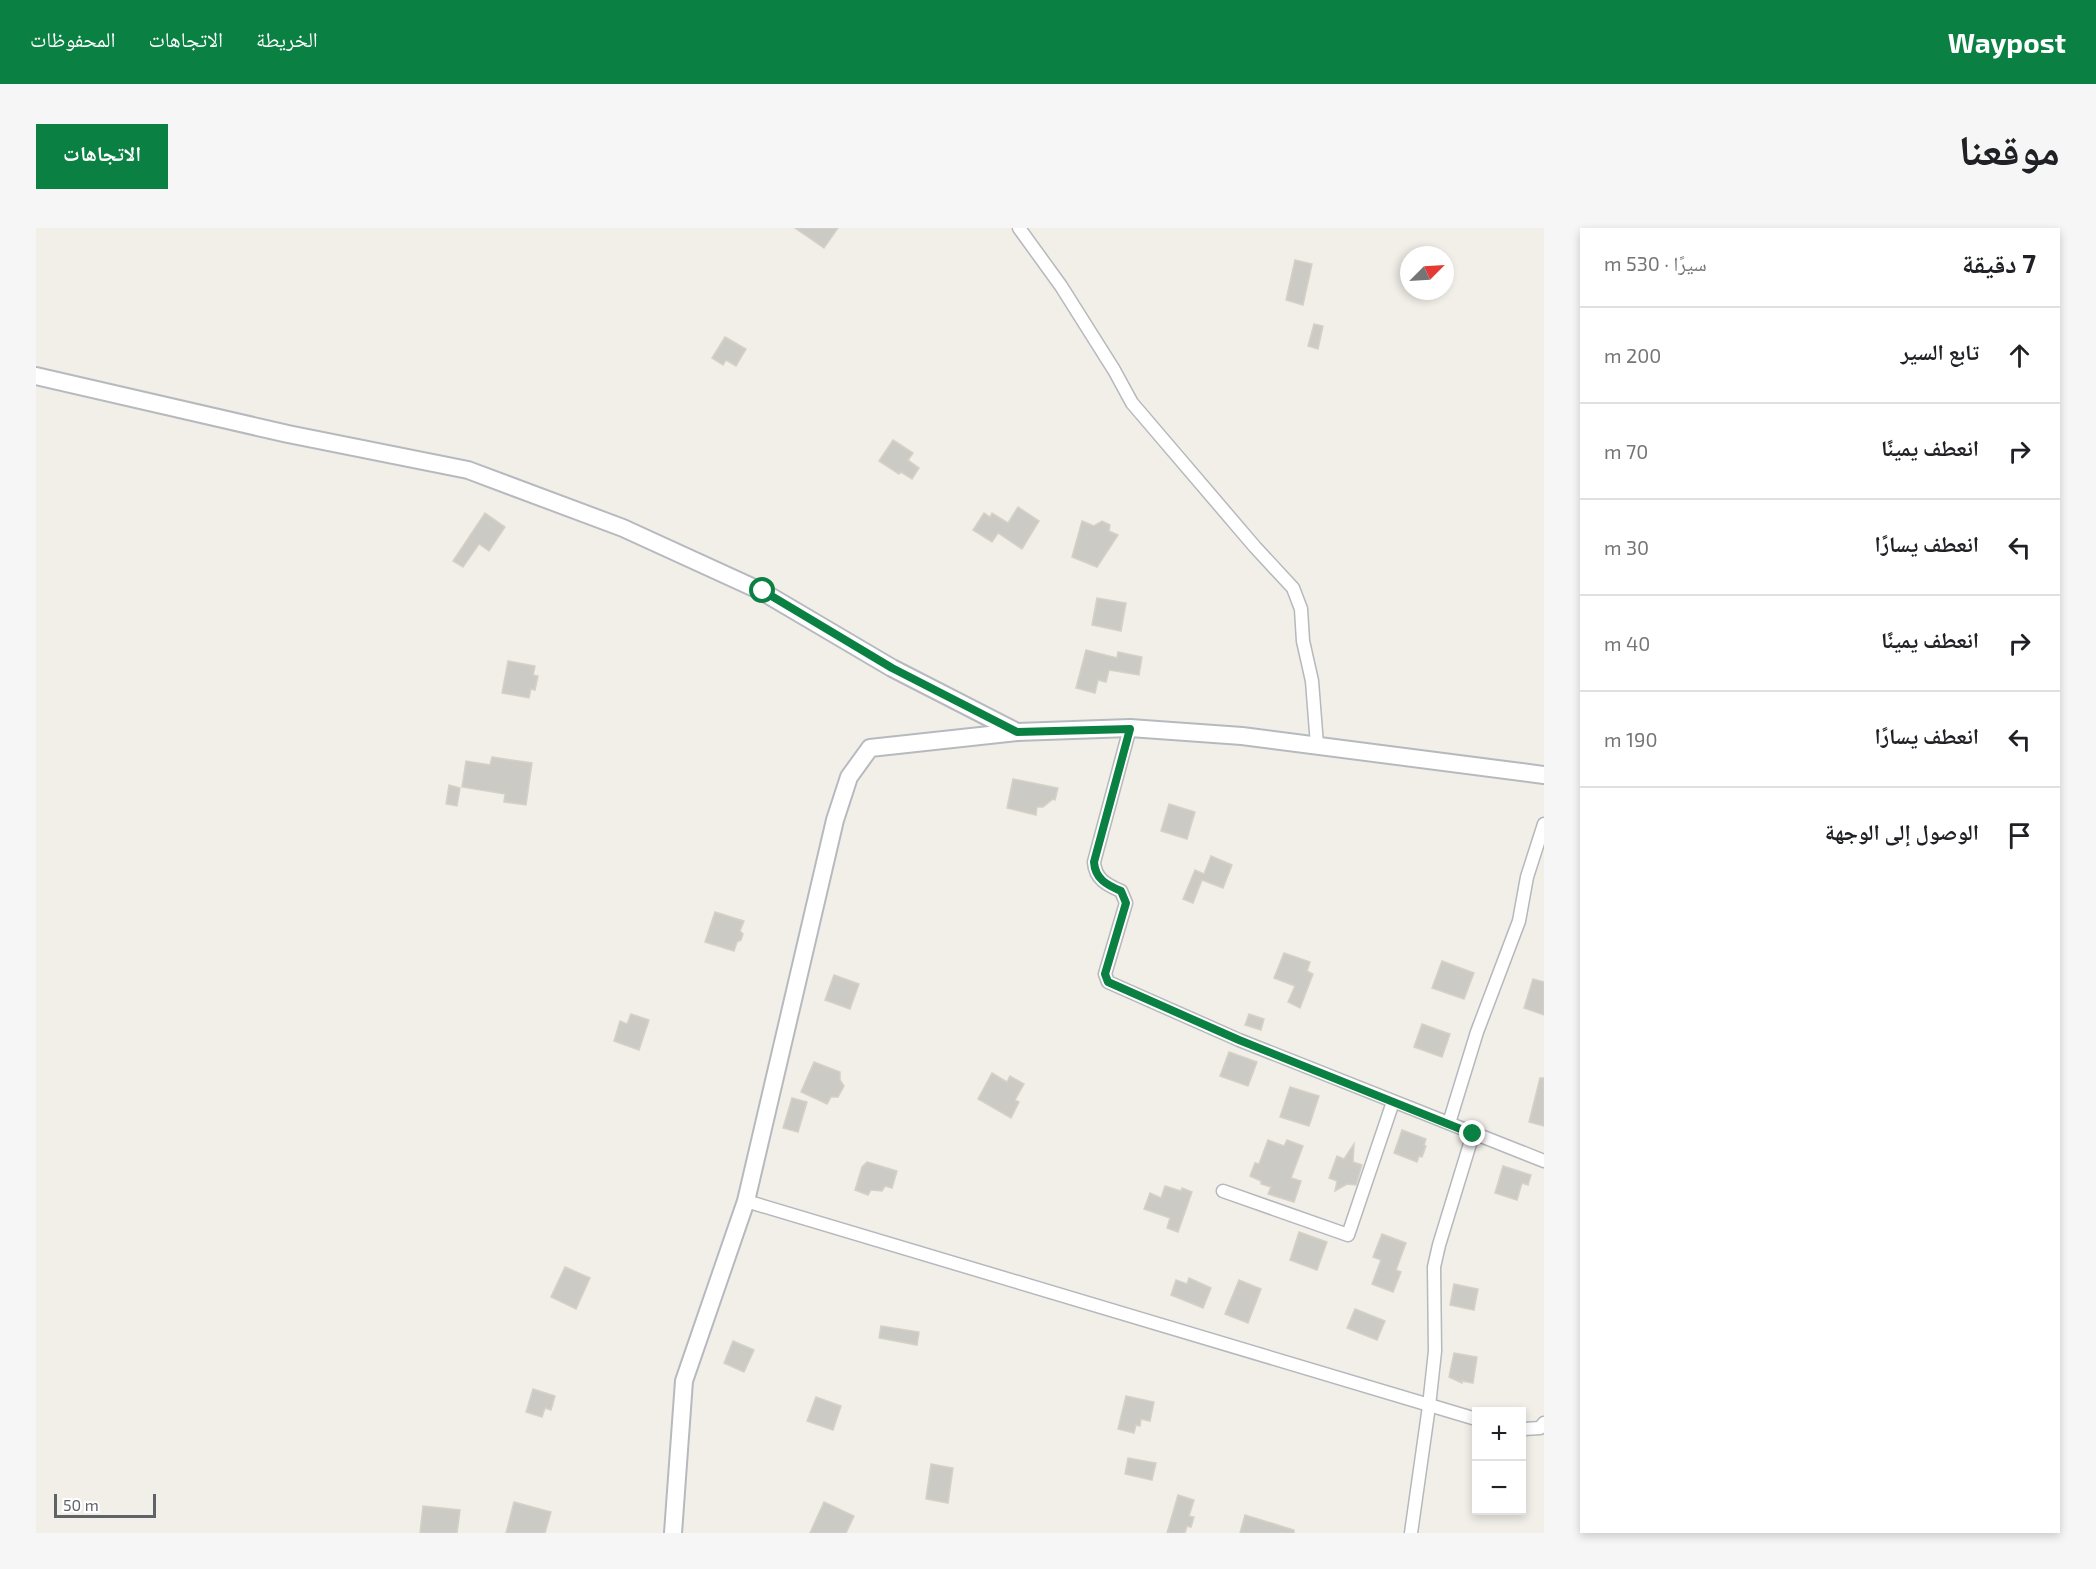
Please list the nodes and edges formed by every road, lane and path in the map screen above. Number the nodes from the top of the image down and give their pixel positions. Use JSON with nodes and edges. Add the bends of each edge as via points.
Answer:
{"nodes":[{"id":1,"x":1019,"y":228,"type":"edge"},
{"id":2,"x":36,"y":376,"type":"edge"},
{"id":3,"x":1130,"y":729,"type":"junction"},
{"id":4,"x":1017,"y":732,"type":"junction"},
{"id":5,"x":1317,"y":745,"type":"junction"},
{"id":6,"x":1544,"y":775,"type":"edge"},
{"id":7,"x":1544,"y":824,"type":"edge"},
{"id":8,"x":1393,"y":1102,"type":"junction"},
{"id":9,"x":1449,"y":1123,"type":"junction"},
{"id":10,"x":1473,"y":1134,"type":"junction"},
{"id":11,"x":1544,"y":1161,"type":"edge"},
{"id":12,"x":1223,"y":1191,"type":"dead end"},
{"id":13,"x":746,"y":1201,"type":"junction"},
{"id":14,"x":1429,"y":1406,"type":"junction"},
{"id":15,"x":1472,"y":1418,"type":"edge"},
{"id":16,"x":1544,"y":1423,"type":"edge"},
{"id":17,"x":1526,"y":1429,"type":"edge"},
{"id":18,"x":673,"y":1533,"type":"edge"},
{"id":19,"x":1412,"y":1533,"type":"edge"}],
"edges":[{"from":1,"to":5,"type":"street","via":[[1061,286],[1132,403],[1293,588],[1301,609]]},
{"from":2,"to":4,"type":"street","via":[[288,434],[468,470],[623,528],[763,591],[892,668]]},
{"from":3,"to":4,"type":"street"},
{"from":3,"to":5,"type":"street"},
{"from":3,"to":8,"type":"street","via":[[1094,862],[1094,871],[1104,883],[1121,891],[1126,903],[1105,974],[1108,982]]},
{"from":4,"to":13,"type":"street","via":[[870,748],[849,777],[835,820]]},
{"from":5,"to":6,"type":"street"},
{"from":7,"to":9,"type":"street","via":[[1527,877],[1519,921],[1477,1032]]},
{"from":8,"to":9,"type":"street"},
{"from":8,"to":12,"type":"street","via":[[1348,1235]]},
{"from":9,"to":10,"type":"street"},
{"from":10,"to":11,"type":"street"},
{"from":10,"to":14,"type":"street","via":[[1434,1267],[1434,1351]]},
{"from":13,"to":14,"type":"street"},
{"from":13,"to":18,"type":"street","via":[[684,1381]]},
{"from":14,"to":15,"type":"street"},
{"from":14,"to":19,"type":"street"},
{"from":16,"to":17,"type":"street","via":[[1540,1428]]}]}
